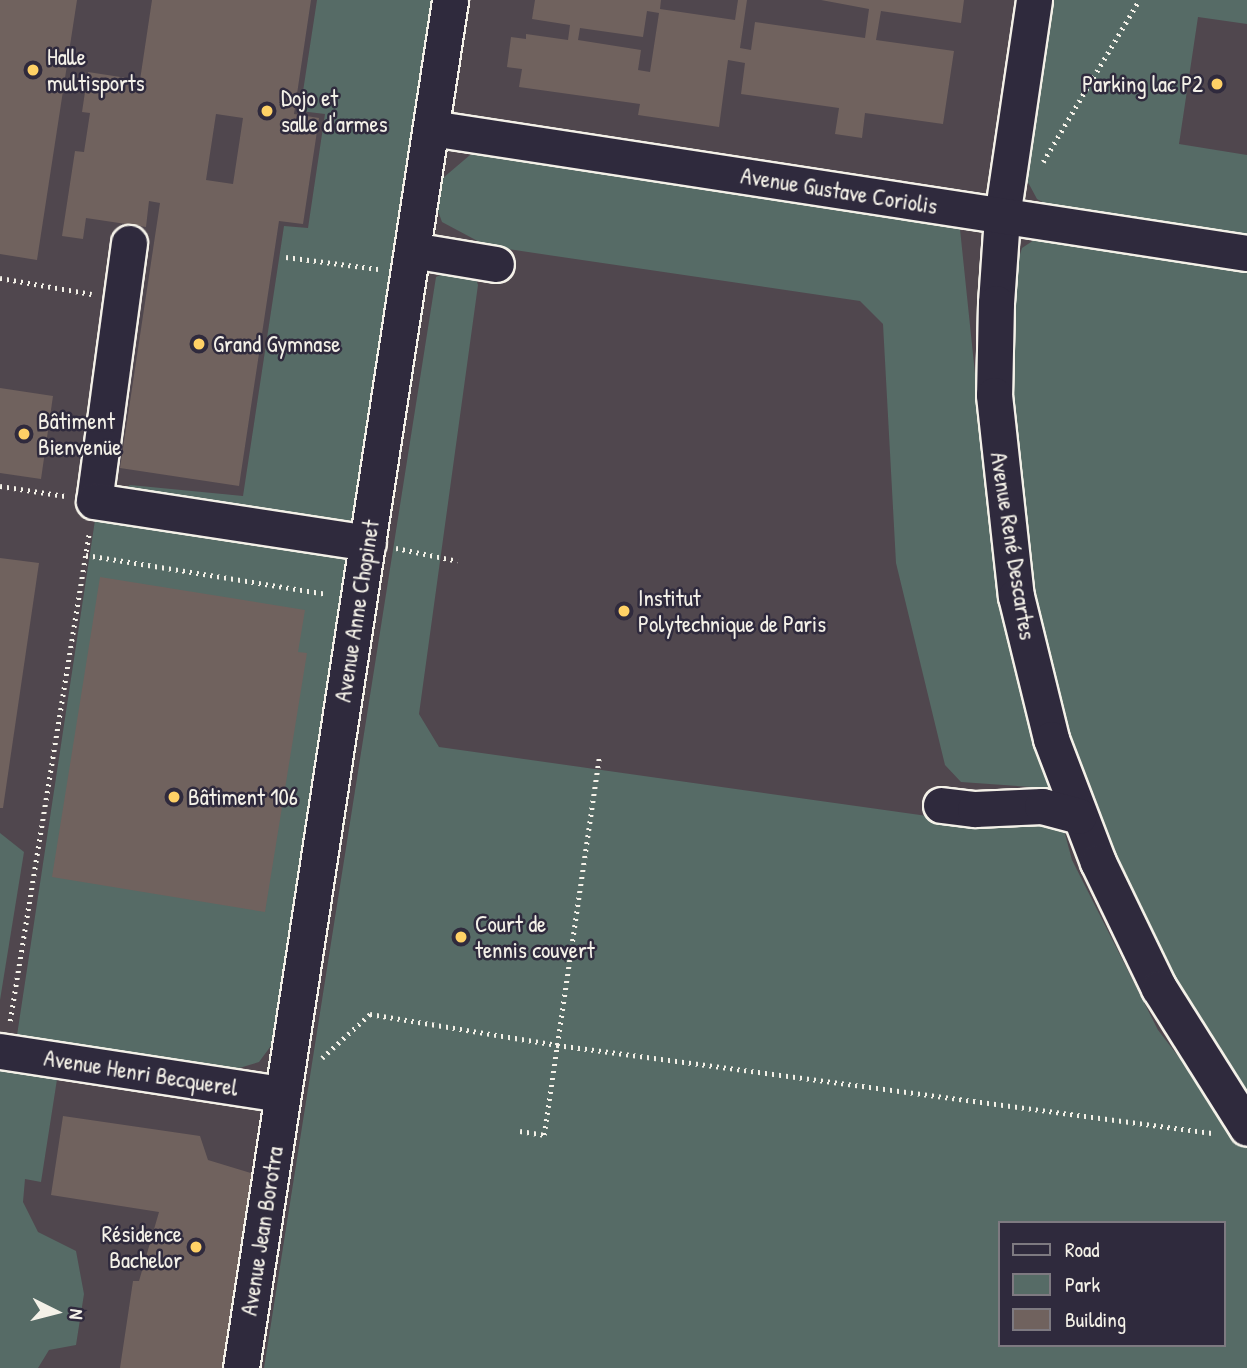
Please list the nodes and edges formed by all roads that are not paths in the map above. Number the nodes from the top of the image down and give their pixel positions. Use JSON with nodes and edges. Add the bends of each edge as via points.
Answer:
{"nodes":[{"id":1,"x":450,"y":0,"type":"edge"},
{"id":2,"x":1034,"y":0,"type":"edge"},
{"id":3,"x":431,"y":128,"type":"junction"},
{"id":4,"x":1002,"y":217,"type":"junction"},
{"id":5,"x":130,"y":243,"type":"dead end"},
{"id":6,"x":1247,"y":253,"type":"edge"},
{"id":7,"x":410,"y":262,"type":"junction"},
{"id":8,"x":496,"y":264,"type":"dead end"},
{"id":9,"x":368,"y":543,"type":"junction"},
{"id":10,"x":941,"y":806,"type":"dead end"},
{"id":11,"x":1079,"y":816,"type":"junction"},
{"id":12,"x":2,"y":1052,"type":"edge"},
{"id":13,"x":282,"y":1094,"type":"junction"},
{"id":14,"x":1237,"y":1131,"type":"edge"},
{"id":15,"x":241,"y":1368,"type":"edge"}],
"edges":[{"from":1,"to":3,"type":"street"},
{"from":2,"to":4,"type":"street","name":"Avenue René Descartes"},
{"from":3,"to":4,"type":"street","name":"Avenue Gustave Coriolis"},
{"from":3,"to":7,"type":"street","name":"Avenue Anne Chopinet"},
{"from":4,"to":6,"type":"street","name":"Avenue Gustave Coriolis"},
{"from":4,"to":11,"type":"street","name":"Avenue René Descartes","via":[[994,395],[1000,482],[1025,632],[1051,739]]},
{"from":5,"to":9,"type":"street","via":[[94,501]]},
{"from":7,"to":8,"type":"street"},
{"from":7,"to":9,"type":"street","name":"Avenue Anne Chopinet"},
{"from":9,"to":13,"type":"street","name":"Avenue Anne Chopinet"},
{"from":10,"to":11,"type":"street","via":[[1042,806]]},
{"from":11,"to":14,"type":"street","name":"Avenue René Descartes","via":[[1159,988]]},
{"from":12,"to":13,"type":"street","name":"Avenue Henri Becquerel"},
{"from":13,"to":15,"type":"street","name":"Avenue Jean Borotra"}]}
